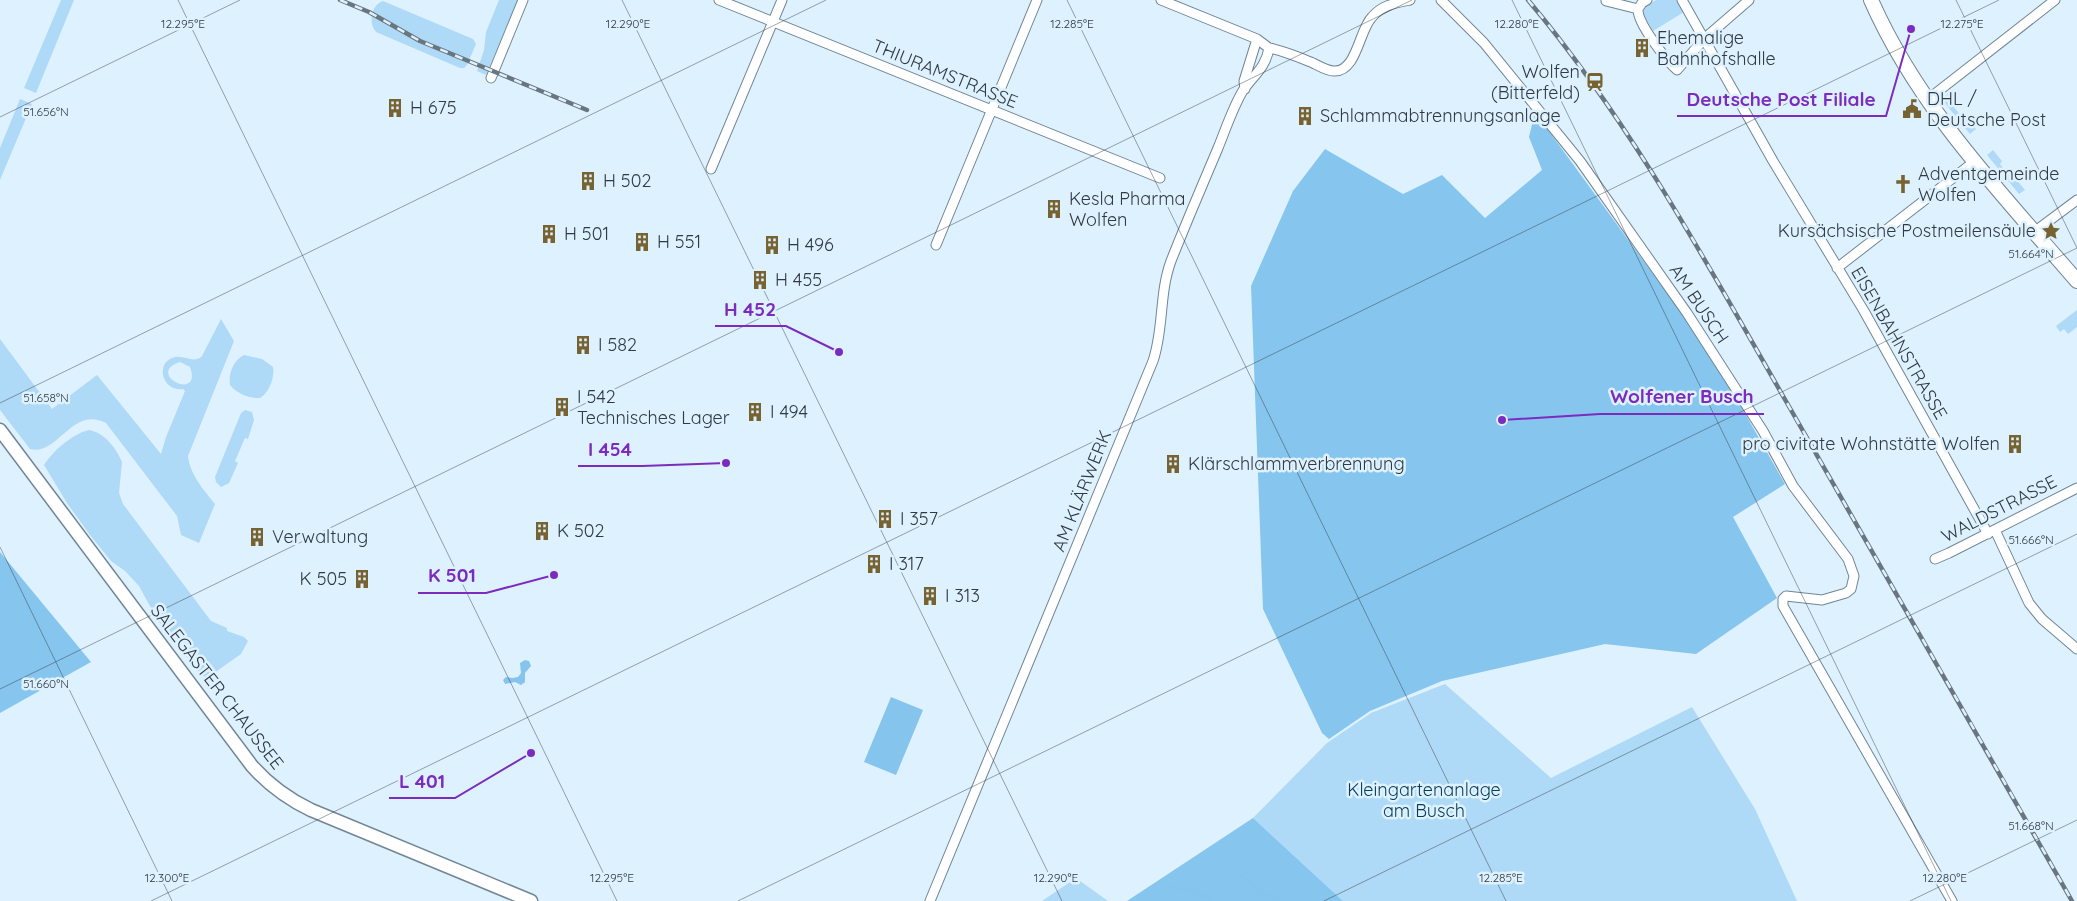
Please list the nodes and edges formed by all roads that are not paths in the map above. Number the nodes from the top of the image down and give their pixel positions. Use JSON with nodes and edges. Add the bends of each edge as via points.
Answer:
{"nodes":[{"id":1,"x":522,"y":0,"type":"edge"},
{"id":2,"x":719,"y":0,"type":"edge"},
{"id":3,"x":782,"y":0,"type":"edge"},
{"id":4,"x":1037,"y":0,"type":"edge"},
{"id":5,"x":1161,"y":0,"type":"edge"},
{"id":6,"x":1410,"y":0,"type":"edge"},
{"id":7,"x":1441,"y":0,"type":"edge"},
{"id":8,"x":1647,"y":0,"type":"edge"},
{"id":9,"x":1682,"y":0,"type":"edge"},
{"id":10,"x":1749,"y":0,"type":"edge"},
{"id":11,"x":1871,"y":0,"type":"edge"},
{"id":12,"x":2055,"y":0,"type":"edge"},
{"id":13,"x":1606,"y":1,"type":"edge"},
{"id":14,"x":1638,"y":9,"type":"junction"},
{"id":15,"x":773,"y":22,"type":"junction"},
{"id":16,"x":1257,"y":39,"type":"junction"},
{"id":17,"x":1704,"y":39,"type":"junction"},
{"id":18,"x":1269,"y":48,"type":"junction"},
{"id":19,"x":492,"y":76,"type":"dead end"},
{"id":20,"x":1245,"y":89,"type":"junction"},
{"id":21,"x":1927,"y":100,"type":"junction"},
{"id":22,"x":992,"y":110,"type":"junction"},
{"id":23,"x":1976,"y":161,"type":"junction"},
{"id":24,"x":711,"y":169,"type":"dead end"},
{"id":25,"x":1160,"y":178,"type":"dead end"},
{"id":26,"x":2077,"y":200,"type":"edge"},
{"id":27,"x":2034,"y":232,"type":"junction"},
{"id":28,"x":936,"y":245,"type":"dead end"},
{"id":29,"x":1837,"y":268,"type":"junction"},
{"id":30,"x":2077,"y":281,"type":"edge"},
{"id":31,"x":0,"y":430,"type":"edge"},
{"id":32,"x":2077,"y":488,"type":"edge"},
{"id":33,"x":1992,"y":532,"type":"junction"},
{"id":34,"x":1935,"y":559,"type":"dead end"},
{"id":35,"x":2077,"y":649,"type":"edge"},
{"id":36,"x":531,"y":901,"type":"edge"},
{"id":37,"x":930,"y":901,"type":"edge"},
{"id":38,"x":1952,"y":901,"type":"edge"}],
"edges":[{"from":1,"to":19,"type":"street"},
{"from":2,"to":15,"type":"street","name":"THIURAMSTRASSE"},
{"from":3,"to":15,"type":"street"},
{"from":4,"to":22,"type":"street"},
{"from":5,"to":16,"type":"street"},
{"from":6,"to":18,"type":"street","via":[[1386,6],[1372,16],[1352,60],[1342,70],[1328,70]]},
{"from":7,"to":38,"type":"street","name":"AM BUSCH","via":[[1484,43],[1580,161],[1687,313],[1763,431],[1793,486],[1848,559],[1854,576],[1851,589],[1846,593],[1822,600],[1788,596],[1783,599],[1785,609]]},
{"from":8,"to":14,"type":"street"},
{"from":9,"to":17,"type":"street","name":"EISENBAHNSTRASSE"},
{"from":10,"to":17,"type":"street"},
{"from":11,"to":21,"type":"main road","via":[[1902,61]]},
{"from":12,"to":21,"type":"street"},
{"from":13,"to":14,"type":"street"},
{"from":14,"to":17,"type":"street","via":[[1652,38],[1678,70]]},
{"from":15,"to":22,"type":"street","name":"THIURAMSTRASSE"},
{"from":15,"to":24,"type":"street"},
{"from":16,"to":18,"type":"street"},
{"from":16,"to":20,"type":"street","name":"AM KLÄRWERK","via":[[1244,81]]},
{"from":17,"to":29,"type":"street","name":"EISENBAHNSTRASSE"},
{"from":18,"to":20,"type":"street","name":"AM KLÄRWERK","via":[[1268,57]]},
{"from":20,"to":37,"type":"street","name":"AM KLÄRWERK","via":[[1169,267],[1158,344],[1149,372]]},
{"from":21,"to":23,"type":"main road"},
{"from":22,"to":25,"type":"street","name":"THIURAMSTRASSE"},
{"from":22,"to":28,"type":"street"},
{"from":23,"to":27,"type":"main road"},
{"from":23,"to":29,"type":"street"},
{"from":26,"to":27,"type":"street"},
{"from":27,"to":30,"type":"main road"},
{"from":29,"to":33,"type":"street","name":"EISENBAHNSTRASSE"},
{"from":31,"to":36,"type":"main road","name":"SALEGASTER CHAUSSEE","via":[[252,766],[272,786],[311,810]]},
{"from":32,"to":33,"type":"street","name":"WALDSTRASSE"},
{"from":33,"to":34,"type":"street","name":"WALDSTRASSE"},
{"from":33,"to":35,"type":"street","name":"EISENBAHNSTRASSE","via":[[2029,603]]}]}
